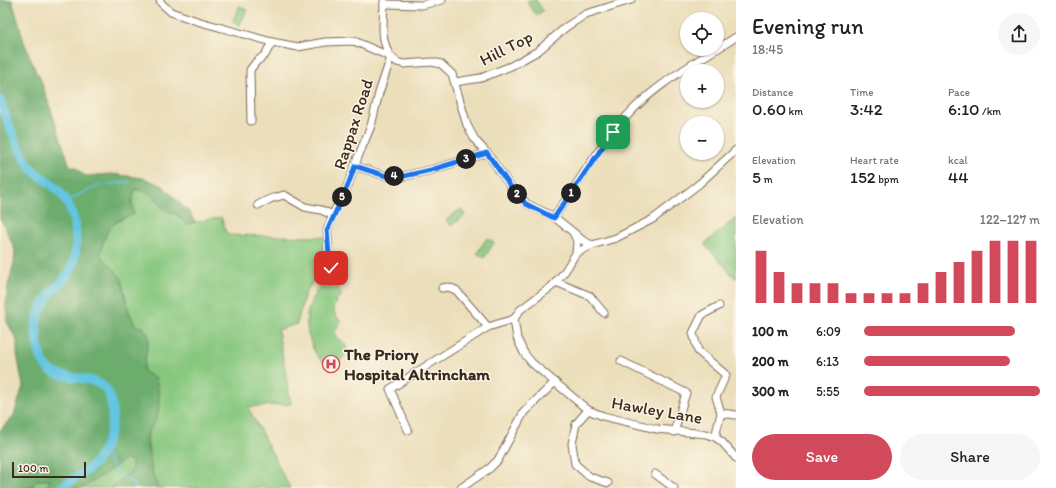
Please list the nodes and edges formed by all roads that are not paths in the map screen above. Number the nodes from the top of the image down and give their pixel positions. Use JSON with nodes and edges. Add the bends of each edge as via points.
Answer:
{"nodes":[{"id":1,"x":160,"y":0,"type":"edge"},
{"id":2,"x":442,"y":0,"type":"edge"},
{"id":3,"x":630,"y":0,"type":"edge"},
{"id":4,"x":384,"y":2,"type":"edge"},
{"id":5,"x":613,"y":2,"type":"edge"},
{"id":6,"x":736,"y":37,"type":"edge"},
{"id":7,"x":272,"y":42,"type":"junction"},
{"id":8,"x":724,"y":45,"type":"edge"},
{"id":9,"x":706,"y":56,"type":"edge"},
{"id":10,"x":391,"y":57,"type":"junction"},
{"id":11,"x":455,"y":82,"type":"junction"},
{"id":12,"x":251,"y":121,"type":"dead end"},
{"id":13,"x":736,"y":150,"type":"edge"},
{"id":14,"x":487,"y":153,"type":"junction"},
{"id":15,"x":355,"y":166,"type":"junction"},
{"id":16,"x":258,"y":205,"type":"dead end"},
{"id":17,"x":333,"y":215,"type":"junction"},
{"id":18,"x":554,"y":218,"type":"junction"},
{"id":19,"x":573,"y":232,"type":"junction"},
{"id":20,"x":592,"y":245,"type":"junction"},
{"id":21,"x":576,"y":253,"type":"junction"},
{"id":22,"x":331,"y":268,"type":"dead end"},
{"id":23,"x":556,"y":282,"type":"junction"},
{"id":24,"x":442,"y":288,"type":"dead end"},
{"id":25,"x":719,"y":306,"type":"dead end"},
{"id":26,"x":604,"y":313,"type":"dead end"},
{"id":27,"x":514,"y":319,"type":"junction"},
{"id":28,"x":488,"y":327,"type":"junction"},
{"id":29,"x":621,"y":361,"type":"dead end"},
{"id":30,"x":555,"y":382,"type":"junction"},
{"id":31,"x":588,"y":410,"type":"junction"},
{"id":32,"x":721,"y":413,"type":"junction"},
{"id":33,"x":736,"y":415,"type":"edge"},
{"id":34,"x":408,"y":430,"type":"dead end"},
{"id":35,"x":674,"y":432,"type":"junction"},
{"id":36,"x":715,"y":437,"type":"junction"},
{"id":37,"x":736,"y":458,"type":"edge"},
{"id":38,"x":655,"y":474,"type":"dead end"},
{"id":39,"x":608,"y":482,"type":"dead end"},
{"id":40,"x":461,"y":488,"type":"edge"},
{"id":41,"x":674,"y":488,"type":"edge"}],
"edges":[{"from":1,"to":7,"type":"street","via":[[171,12]]},
{"from":2,"to":4,"type":"street","via":[[422,5]]},
{"from":3,"to":5,"type":"street","name":"Hill Top"},
{"from":4,"to":10,"type":"street","via":[[383,41]]},
{"from":5,"to":11,"type":"street","name":"Hill Top","via":[[586,14],[538,51],[511,66],[481,78]]},
{"from":6,"to":8,"type":"street"},
{"from":7,"to":10,"type":"street","via":[[298,47],[325,42],[354,41]]},
{"from":7,"to":12,"type":"street","via":[[265,55],[250,70]]},
{"from":9,"to":18,"type":"street","via":[[655,89],[627,115]]},
{"from":10,"to":11,"type":"street","via":[[404,64],[441,64],[452,74]]},
{"from":10,"to":15,"type":"street","name":"Rappax Road","via":[[371,126]]},
{"from":11,"to":14,"type":"street","via":[[467,125],[475,140]]},
{"from":13,"to":20,"type":"street","via":[[699,184],[653,219],[616,238]]},
{"from":14,"to":15,"type":"street","via":[[400,177],[386,176]]},
{"from":14,"to":18,"type":"street","via":[[526,204]]},
{"from":15,"to":17,"type":"street","name":"Rappax Road"},
{"from":16,"to":17,"type":"street","via":[[284,195],[305,207]]},
{"from":17,"to":22,"type":"street","name":"Rappax Road","via":[[327,231]]},
{"from":18,"to":19,"type":"street"},
{"from":19,"to":20,"type":"street"},
{"from":19,"to":21,"type":"street","via":[[577,241]]},
{"from":20,"to":21,"type":"street"},
{"from":21,"to":23,"type":"street"},
{"from":23,"to":26,"type":"street","via":[[590,296]]},
{"from":23,"to":27,"type":"street","via":[[520,310]]},
{"from":24,"to":28,"type":"street","via":[[452,288],[460,293]]},
{"from":25,"to":32,"type":"street","via":[[702,315],[693,333],[698,351],[726,375],[716,397]]},
{"from":27,"to":28,"type":"street"},
{"from":27,"to":30,"type":"street","name":"Hawley Lane","via":[[517,338],[524,353]]},
{"from":28,"to":34,"type":"street","via":[[390,389]]},
{"from":29,"to":35,"type":"street","via":[[686,393]]},
{"from":30,"to":31,"type":"street","name":"Hawley Lane"},
{"from":30,"to":40,"type":"street","via":[[524,412],[498,460]]},
{"from":31,"to":35,"type":"street","name":"Hawley Lane","via":[[603,416]]},
{"from":31,"to":39,"type":"street","via":[[576,424],[572,444],[575,464],[590,477]]},
{"from":32,"to":33,"type":"street"},
{"from":32,"to":36,"type":"street"},
{"from":35,"to":36,"type":"street","name":"Hawley Lane","via":[[697,432]]},
{"from":36,"to":37,"type":"street","name":"Hawley Lane"},
{"from":38,"to":41,"type":"street"}]}
